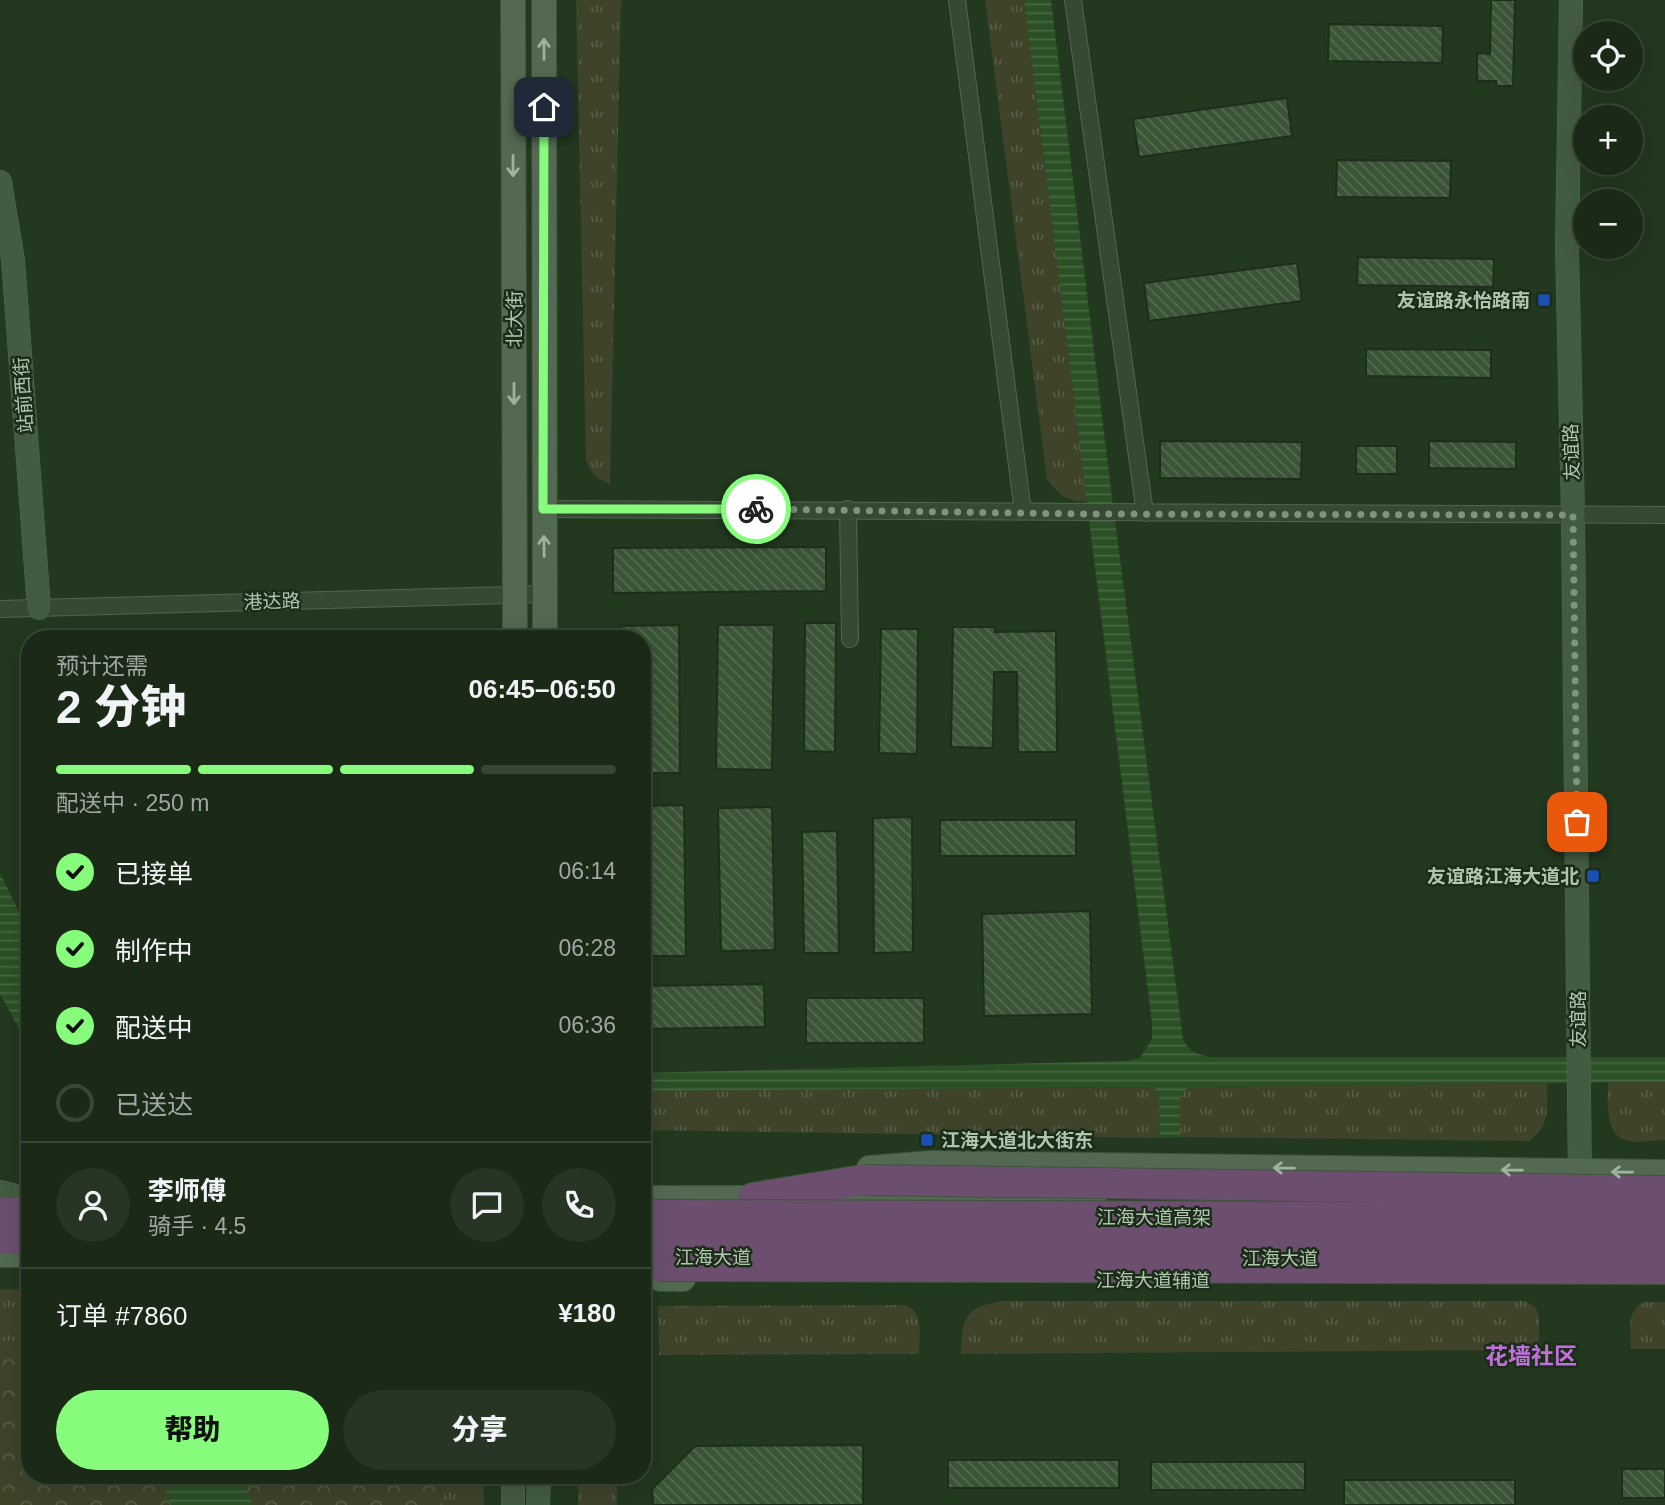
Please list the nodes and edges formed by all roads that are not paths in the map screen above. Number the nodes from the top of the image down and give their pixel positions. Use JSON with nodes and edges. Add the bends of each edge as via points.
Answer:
{"nodes":[{"id":1,"x":513,"y":0,"type":"edge"},
{"id":2,"x":544,"y":0,"type":"edge"},
{"id":3,"x":957,"y":0,"type":"edge"},
{"id":4,"x":1073,"y":0,"type":"edge"},
{"id":5,"x":1571,"y":0,"type":"edge"},
{"id":6,"x":0,"y":182,"type":"edge"},
{"id":7,"x":543,"y":509,"type":"junction"},
{"id":8,"x":848,"y":509,"type":"junction"},
{"id":9,"x":1023,"y":512,"type":"junction"},
{"id":10,"x":1145,"y":513,"type":"junction"},
{"id":11,"x":1573,"y":515,"type":"junction"},
{"id":12,"x":1665,"y":515,"type":"edge"},
{"id":13,"x":515,"y":594,"type":"junction"},
{"id":14,"x":544,"y":594,"type":"junction"},
{"id":15,"x":39,"y":608,"type":"junction"},
{"id":16,"x":0,"y":609,"type":"edge"},
{"id":17,"x":515,"y":630,"type":"edge"},
{"id":18,"x":545,"y":630,"type":"edge"},
{"id":19,"x":850,"y":639,"type":"dead end"},
{"id":20,"x":1580,"y":1171,"type":"junction"},
{"id":21,"x":1665,"y":1172,"type":"edge"},
{"id":22,"x":862,"y":1174,"type":"junction"},
{"id":23,"x":1665,"y":1191,"type":"edge"},
{"id":24,"x":0,"y":1192,"type":"edge"},
{"id":25,"x":651,"y":1198,"type":"edge"},
{"id":26,"x":753,"y":1198,"type":"junction"},
{"id":27,"x":0,"y":1199,"type":"edge"},
{"id":28,"x":1581,"y":1200,"type":"junction"},
{"id":29,"x":21,"y":1201,"type":"edge"},
{"id":30,"x":1665,"y":1201,"type":"edge"},
{"id":31,"x":21,"y":1203,"type":"edge"},
{"id":32,"x":21,"y":1206,"type":"edge"},
{"id":33,"x":0,"y":1213,"type":"edge"},
{"id":34,"x":651,"y":1215,"type":"edge"},
{"id":35,"x":1665,"y":1218,"type":"edge"},
{"id":36,"x":0,"y":1239,"type":"edge"},
{"id":37,"x":21,"y":1239,"type":"edge"},
{"id":38,"x":651,"y":1242,"type":"edge"},
{"id":39,"x":1665,"y":1244,"type":"edge"},
{"id":40,"x":0,"y":1255,"type":"edge"},
{"id":41,"x":21,"y":1255,"type":"edge"},
{"id":42,"x":1665,"y":1259,"type":"edge"},
{"id":43,"x":651,"y":1265,"type":"edge"},
{"id":44,"x":651,"y":1265,"type":"edge"},
{"id":45,"x":1665,"y":1269,"type":"edge"},
{"id":46,"x":1582,"y":1270,"type":"junction"},
{"id":47,"x":1665,"y":1282,"type":"edge"},
{"id":48,"x":513,"y":1484,"type":"edge"},
{"id":49,"x":539,"y":1484,"type":"edge"},
{"id":50,"x":513,"y":1505,"type":"edge"},
{"id":51,"x":538,"y":1505,"type":"edge"}],
"edges":[{"from":1,"to":13,"type":"main road","name":"北大街","one_way":true},
{"from":7,"to":2,"type":"main road","name":"北大街","one_way":true},
{"from":3,"to":9,"type":"street"},
{"from":4,"to":10,"type":"street"},
{"from":5,"to":11,"type":"street","name":"友谊路","via":[[1567,247]]},
{"from":6,"to":15,"type":"street","name":"站前西街","via":[[13,260]]},
{"from":7,"to":8,"type":"street"},
{"from":14,"to":7,"type":"main road","name":"北大街","one_way":true},
{"from":8,"to":9,"type":"street"},
{"from":8,"to":19,"type":"street"},
{"from":9,"to":10,"type":"street"},
{"from":10,"to":11,"type":"street"},
{"from":11,"to":12,"type":"street"},
{"from":11,"to":20,"type":"street","name":"友谊路"},
{"from":13,"to":14,"type":"street","name":"港达路"},
{"from":13,"to":15,"type":"street","name":"港达路"},
{"from":13,"to":17,"type":"main road","name":"北大街"},
{"from":14,"to":18,"type":"main road","name":"北大街"},
{"from":15,"to":16,"type":"street","name":"港达路"},
{"from":21,"to":20,"type":"main road","one_way":true},
{"from":20,"to":22,"type":"main road","one_way":true,"via":[[930,1163]]},
{"from":20,"to":28,"type":"street","name":"友谊路"},
{"from":22,"to":23,"type":"highway","bridge":true},
{"from":22,"to":26,"type":"highway"},
{"from":24,"to":29,"type":"street"},
{"from":25,"to":26,"type":"main road"},
{"from":26,"to":28,"type":"main road"},
{"from":27,"to":31,"type":"main road"},
{"from":28,"to":30,"type":"main road"},
{"from":28,"to":46,"type":"street","name":"友谊路"},
{"from":32,"to":33,"type":"highway"},
{"from":34,"to":35,"type":"highway","name":"江海大道高架","bridge":true},
{"from":36,"to":37,"type":"highway"},
{"from":38,"to":39,"type":"highway","name":"江海大道高架","bridge":true},
{"from":40,"to":41,"type":"main road"},
{"from":42,"to":46,"type":"main road","name":"江海大道"},
{"from":43,"to":46,"type":"main road","name":"江海大道"},
{"from":44,"to":45,"type":"highway","bridge":true},
{"from":46,"to":47,"type":"main road"},
{"from":48,"to":50,"type":"street"},
{"from":49,"to":51,"type":"street"}]}
